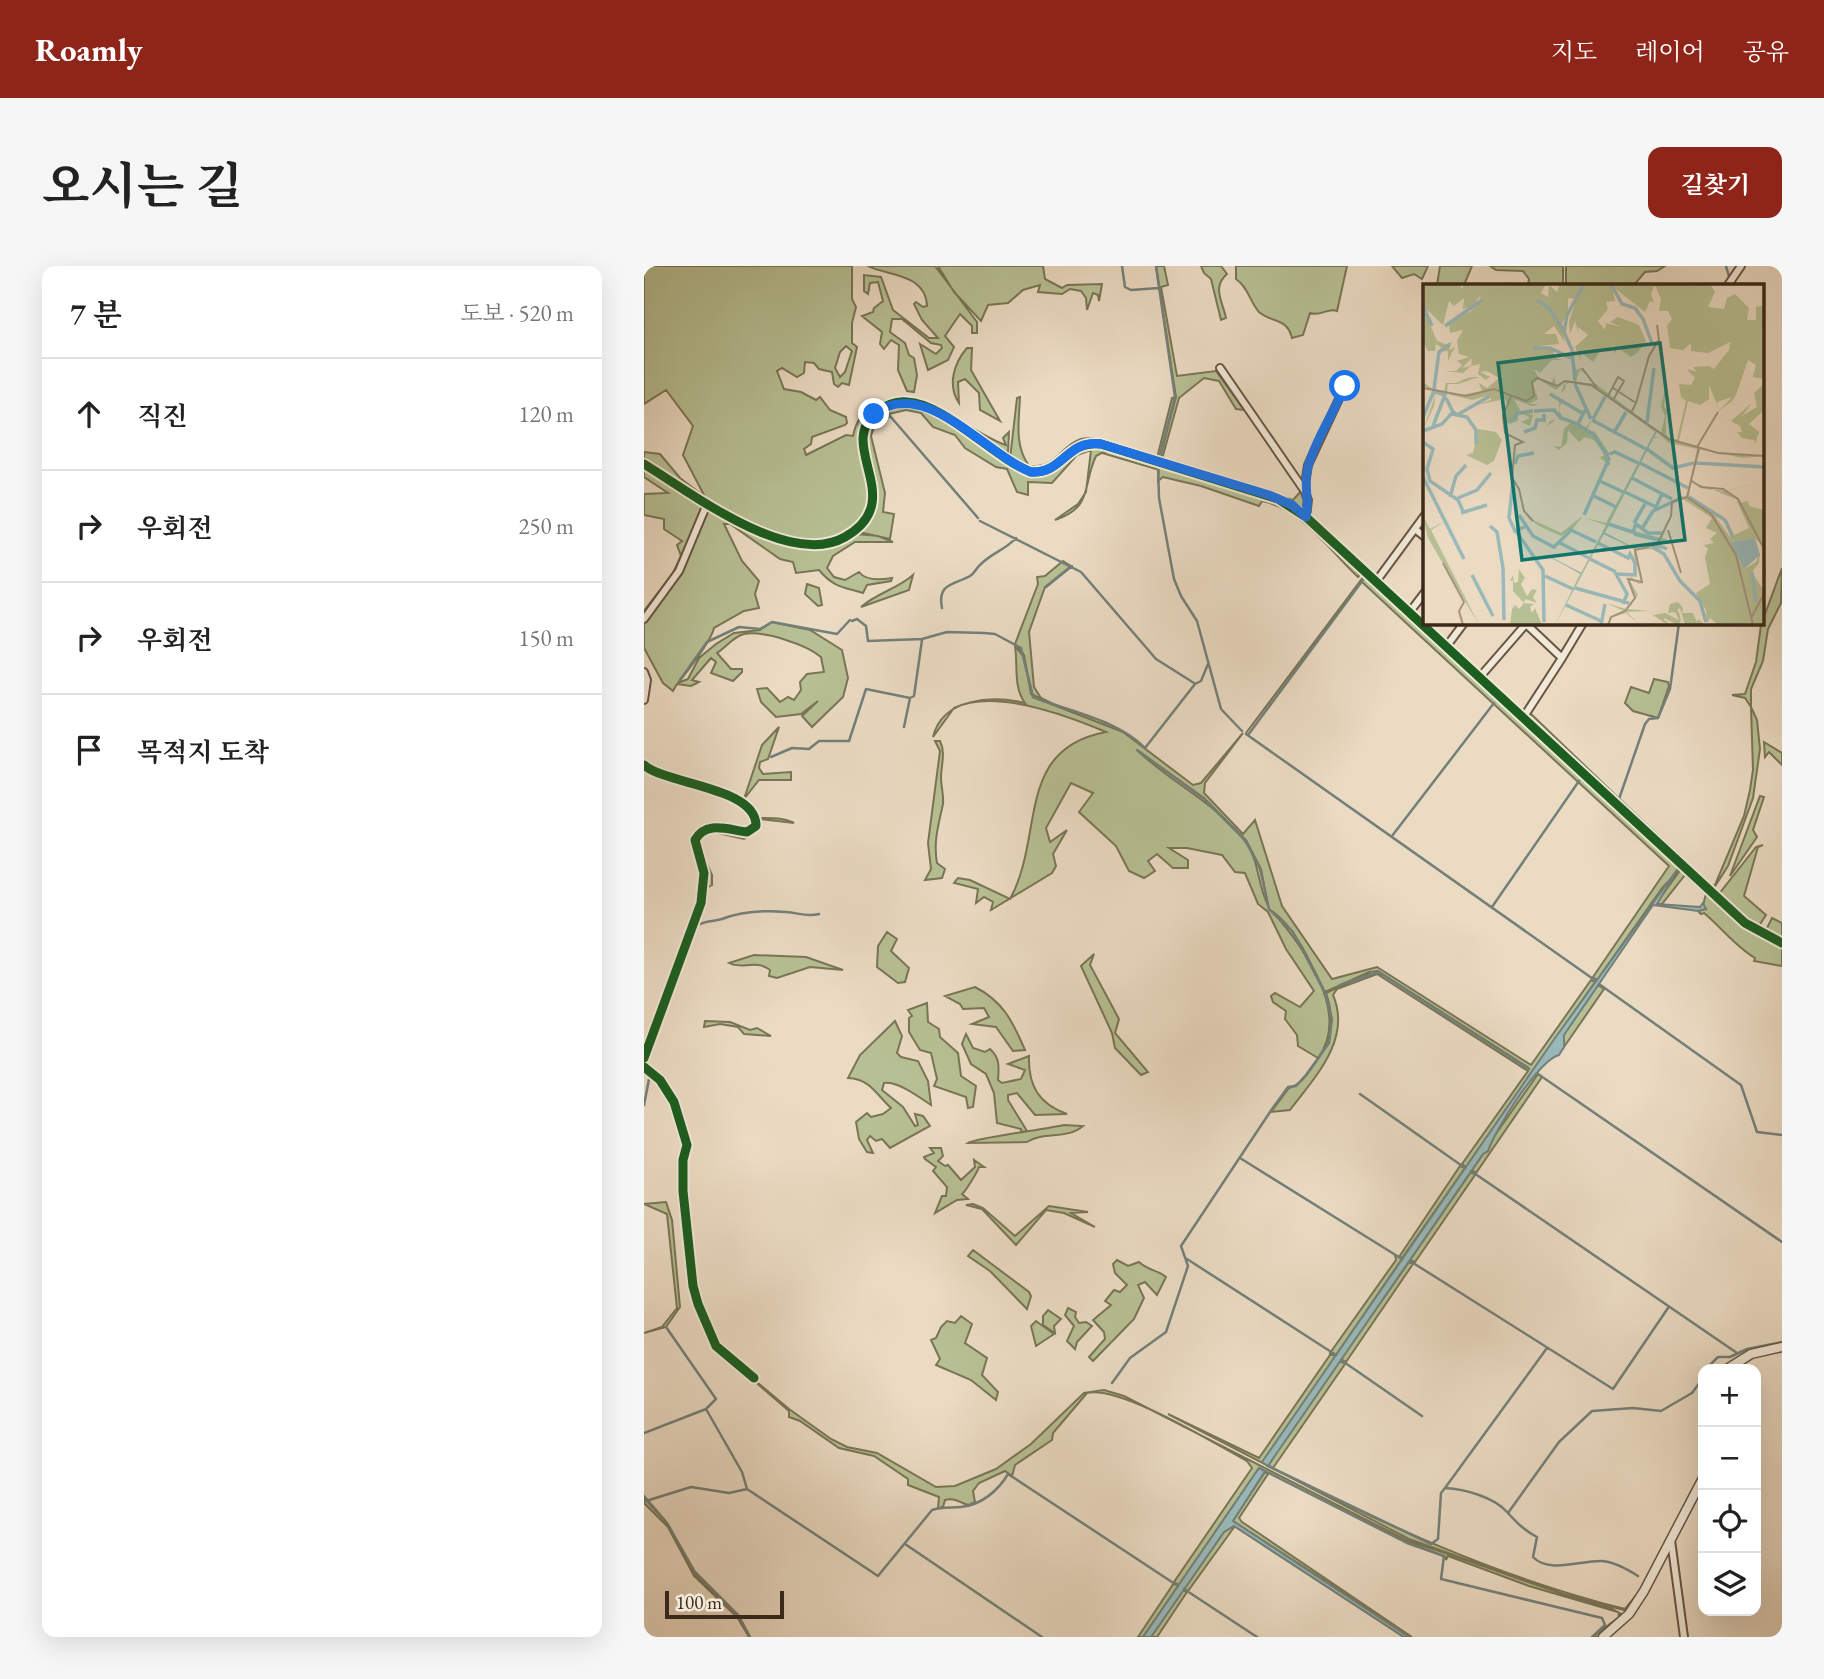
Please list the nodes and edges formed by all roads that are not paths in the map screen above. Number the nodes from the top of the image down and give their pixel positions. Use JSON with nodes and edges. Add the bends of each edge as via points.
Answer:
{"nodes":[{"id":1,"x":1741,"y":266,"type":"edge"},
{"id":2,"x":1729,"y":284,"type":"edge"},
{"id":3,"x":1220,"y":368,"type":"dead end"},
{"id":4,"x":1345,"y":386,"type":"dead end"},
{"id":5,"x":644,"y":464,"type":"edge"},
{"id":6,"x":1304,"y":490,"type":"junction"},
{"id":7,"x":707,"y":504,"type":"junction"},
{"id":8,"x":1306,"y":517,"type":"junction"},
{"id":9,"x":1423,"y":518,"type":"edge"},
{"id":10,"x":1415,"y":529,"type":"junction"},
{"id":11,"x":1423,"y":535,"type":"edge"},
{"id":12,"x":1375,"y":583,"type":"junction"},
{"id":13,"x":1423,"y":595,"type":"edge"},
{"id":14,"x":1409,"y":613,"type":"junction"},
{"id":15,"x":644,"y":619,"type":"edge"},
{"id":16,"x":1462,"y":625,"type":"edge"},
{"id":17,"x":1524,"y":625,"type":"edge"},
{"id":18,"x":1526,"y":625,"type":"edge"},
{"id":19,"x":1582,"y":625,"type":"edge"},
{"id":20,"x":1446,"y":647,"type":"junction"},
{"id":21,"x":1562,"y":658,"type":"junction"},
{"id":22,"x":644,"y":672,"type":"edge"},
{"id":23,"x":1479,"y":678,"type":"junction"},
{"id":24,"x":644,"y":701,"type":"edge"},
{"id":25,"x":1524,"y":718,"type":"junction"},
{"id":26,"x":644,"y":765,"type":"edge"},
{"id":27,"x":1782,"y":943,"type":"edge"},
{"id":28,"x":644,"y":1058,"type":"edge"},
{"id":29,"x":644,"y":1067,"type":"edge"},
{"id":30,"x":1782,"y":1347,"type":"edge"},
{"id":31,"x":1735,"y":1364,"type":"edge"},
{"id":32,"x":754,"y":1378,"type":"dead end"},
{"id":33,"x":1698,"y":1488,"type":"edge"},
{"id":34,"x":1671,"y":1540,"type":"junction"},
{"id":35,"x":1602,"y":1637,"type":"edge"},
{"id":36,"x":1684,"y":1637,"type":"edge"}],
"edges":[{"from":1,"to":2,"type":"street"},
{"from":3,"to":6,"type":"street"},
{"from":4,"to":6,"type":"street","via":[[1308,465]]},
{"from":5,"to":7,"type":"street"},
{"from":6,"to":8,"type":"street"},
{"from":7,"to":8,"type":"street","via":[[786,542],[814,546],[840,540],[861,525],[873,504],[862,438],[865,426],[881,409],[905,401],[930,408],[1031,472],[1051,469],[1079,445],[1101,444],[1269,495]]},
{"from":7,"to":15,"type":"street","via":[[679,571]]},
{"from":8,"to":12,"type":"street"},
{"from":9,"to":10,"type":"street"},
{"from":10,"to":11,"type":"street"},
{"from":10,"to":12,"type":"street"},
{"from":12,"to":14,"type":"street"},
{"from":13,"to":14,"type":"street"},
{"from":14,"to":20,"type":"street"},
{"from":16,"to":20,"type":"street"},
{"from":17,"to":23,"type":"street"},
{"from":18,"to":21,"type":"street"},
{"from":19,"to":21,"type":"street"},
{"from":20,"to":23,"type":"street"},
{"from":21,"to":25,"type":"street"},
{"from":22,"to":24,"type":"street"},
{"from":23,"to":25,"type":"street"},
{"from":25,"to":27,"type":"street","via":[[1745,923]]},
{"from":26,"to":28,"type":"street","via":[[656,774],[684,779],[742,802],[754,812],[756,821],[747,832],[713,827],[695,840],[704,873],[701,903]]},
{"from":29,"to":32,"type":"street","via":[[660,1080],[674,1102],[687,1145],[684,1202],[698,1304],[716,1346]]},
{"from":30,"to":31,"type":"street","via":[[1751,1354]]},
{"from":33,"to":34,"type":"street"},
{"from":34,"to":35,"type":"street","via":[[1637,1603]]},
{"from":34,"to":36,"type":"street"}]}
